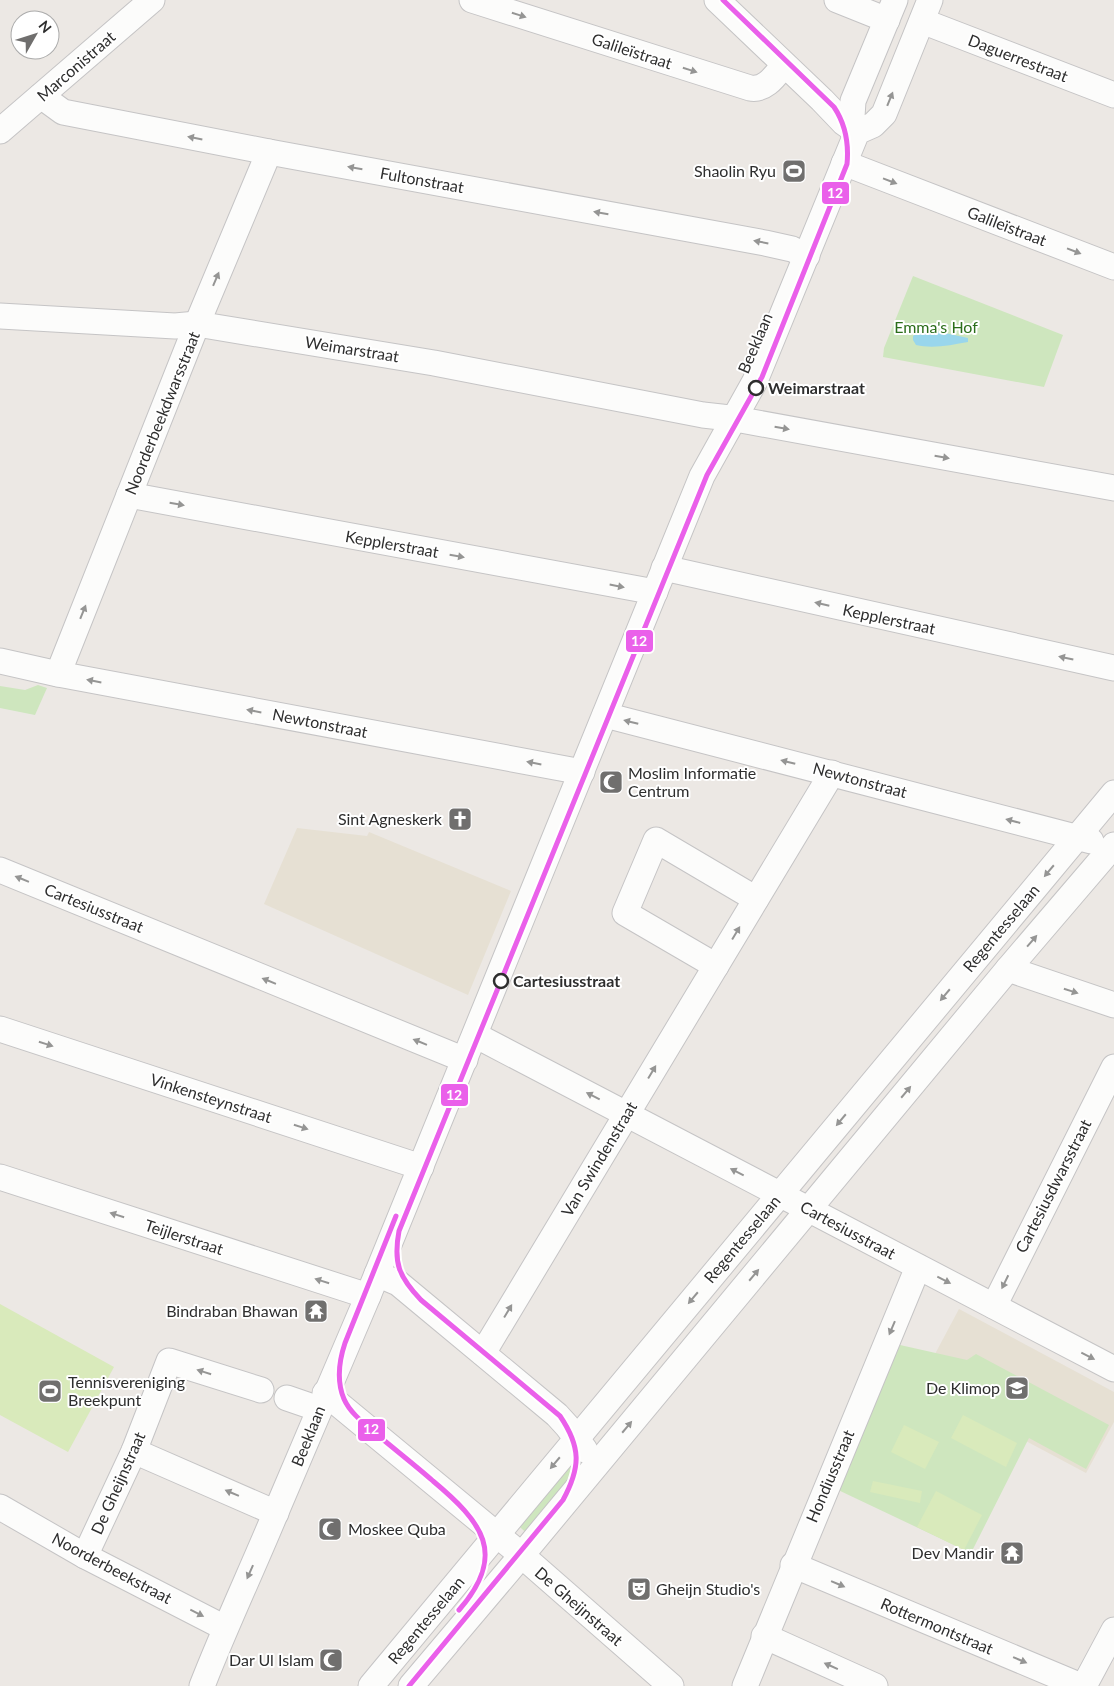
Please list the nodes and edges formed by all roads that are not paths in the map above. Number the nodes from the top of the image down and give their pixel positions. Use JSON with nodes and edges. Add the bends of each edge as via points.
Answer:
{"nodes":[{"id":1,"x":152,"y":0,"type":"edge"},
{"id":2,"x":472,"y":0,"type":"edge"},
{"id":3,"x":717,"y":0,"type":"edge"},
{"id":4,"x":837,"y":0,"type":"edge"},
{"id":5,"x":891,"y":10,"type":"edge"},
{"id":6,"x":926,"y":11,"type":"edge"},
{"id":7,"x":784,"y":65,"type":"junction"},
{"id":8,"x":1114,"y":95,"type":"edge"},
{"id":9,"x":41,"y":96,"type":"junction"},
{"id":10,"x":0,"y":132,"type":"edge"},
{"id":11,"x":857,"y":132,"type":"junction"},
{"id":12,"x":268,"y":152,"type":"junction"},
{"id":13,"x":844,"y":163,"type":"junction"},
{"id":14,"x":803,"y":266,"type":"junction"},
{"id":15,"x":1114,"y":267,"type":"edge"},
{"id":16,"x":1,"y":318,"type":"edge"},
{"id":17,"x":197,"y":324,"type":"junction"},
{"id":18,"x":734,"y":419,"type":"junction"},
{"id":19,"x":1114,"y":488,"type":"edge"},
{"id":20,"x":129,"y":496,"type":"junction"},
{"id":21,"x":664,"y":568,"type":"junction"},
{"id":22,"x":655,"y":592,"type":"junction"},
{"id":23,"x":0,"y":661,"type":"edge"},
{"id":24,"x":1114,"y":668,"type":"edge"},
{"id":25,"x":58,"y":674,"type":"junction"},
{"id":26,"x":605,"y":715,"type":"junction"},
{"id":27,"x":582,"y":772,"type":"junction"},
{"id":28,"x":832,"y":773,"type":"junction"},
{"id":29,"x":1114,"y":793,"type":"edge"},
{"id":30,"x":1077,"y":838,"type":"junction"},
{"id":31,"x":1113,"y":847,"type":"edge"},
{"id":32,"x":0,"y":870,"type":"edge"},
{"id":33,"x":756,"y":899,"type":"junction"},
{"id":34,"x":716,"y":966,"type":"junction"},
{"id":35,"x":1008,"y":969,"type":"junction"},
{"id":36,"x":1114,"y":1005,"type":"edge"},
{"id":37,"x":0,"y":1029,"type":"edge"},
{"id":38,"x":475,"y":1035,"type":"junction"},
{"id":39,"x":465,"y":1060,"type":"junction"},
{"id":40,"x":1114,"y":1067,"type":"edge"},
{"id":41,"x":627,"y":1114,"type":"junction"},
{"id":42,"x":421,"y":1167,"type":"junction"},
{"id":43,"x":0,"y":1177,"type":"edge"},
{"id":44,"x":780,"y":1194,"type":"junction"},
{"id":45,"x":807,"y":1210,"type":"junction"},
{"id":46,"x":918,"y":1267,"type":"junction"},
{"id":47,"x":373,"y":1285,"type":"junction"},
{"id":48,"x":994,"y":1306,"type":"junction"},
{"id":49,"x":483,"y":1353,"type":"junction"},
{"id":50,"x":1114,"y":1369,"type":"edge"},
{"id":51,"x":261,"y":1390,"type":"dead end"},
{"id":52,"x":287,"y":1398,"type":"dead end"},
{"id":53,"x":322,"y":1401,"type":"junction"},
{"id":54,"x":576,"y":1438,"type":"junction"},
{"id":55,"x":134,"y":1451,"type":"junction"},
{"id":56,"x":596,"y":1464,"type":"junction"},
{"id":57,"x":0,"y":1507,"type":"edge"},
{"id":58,"x":276,"y":1513,"type":"junction"},
{"id":59,"x":496,"y":1535,"type":"junction"},
{"id":60,"x":85,"y":1556,"type":"junction"},
{"id":61,"x":521,"y":1556,"type":"junction"},
{"id":62,"x":793,"y":1566,"type":"junction"},
{"id":63,"x":225,"y":1628,"type":"junction"},
{"id":64,"x":1114,"y":1630,"type":"edge"},
{"id":65,"x":764,"y":1636,"type":"junction"},
{"id":66,"x":202,"y":1686,"type":"edge"},
{"id":67,"x":371,"y":1686,"type":"edge"},
{"id":68,"x":411,"y":1686,"type":"edge"},
{"id":69,"x":671,"y":1686,"type":"edge"},
{"id":70,"x":745,"y":1686,"type":"edge"},
{"id":71,"x":875,"y":1686,"type":"edge"},
{"id":72,"x":1083,"y":1686,"type":"edge"}],
"edges":[{"from":1,"to":9,"type":"street","name":"Marconistraat"},
{"from":2,"to":7,"type":"street","name":"Galileïstraat","one_way":true,"via":[[750,88],[763,87]]},
{"from":3,"to":7,"type":"street"},
{"from":4,"to":5,"type":"street"},
{"from":5,"to":11,"type":"street","via":[[853,101],[852,117]]},
{"from":6,"to":8,"type":"street","name":"Daguerrestraat"},
{"from":11,"to":6,"type":"street","one_way":true,"via":[[884,114]]},
{"from":7,"to":11,"type":"street"},
{"from":9,"to":10,"type":"street","name":"Marconistraat"},
{"from":12,"to":9,"type":"street","name":"Fultonstraat","one_way":true,"via":[[63,112]]},
{"from":11,"to":13,"type":"street","name":"Beeklaan"},
{"from":14,"to":12,"type":"street","name":"Fultonstraat","one_way":true,"via":[[792,249],[755,241]]},
{"from":17,"to":12,"type":"street","name":"Noorderbeekdwarsstraat","one_way":true},
{"from":13,"to":14,"type":"street","name":"Beeklaan"},
{"from":13,"to":15,"type":"street","name":"Galileïstraat","one_way":true},
{"from":14,"to":18,"type":"street","name":"Beeklaan","via":[[798,318],[765,398],[754,409]]},
{"from":16,"to":17,"type":"street","name":"Weimarstraat","via":[[175,326]]},
{"from":17,"to":18,"type":"street","name":"Weimarstraat","via":[[434,363]]},
{"from":17,"to":20,"type":"street","name":"Noorderbeekdwarsstraat"},
{"from":18,"to":19,"type":"street","name":"Weimarstraat","one_way":true},
{"from":18,"to":21,"type":"street","name":"Beeklaan","via":[[702,476]]},
{"from":20,"to":22,"type":"street","name":"Kepplerstraat","one_way":true},
{"from":25,"to":20,"type":"street","name":"Noorderbeekdwarsstraat","one_way":true},
{"from":21,"to":22,"type":"street","name":"Beeklaan"},
{"from":24,"to":21,"type":"street","name":"Kepplerstraat","one_way":true},
{"from":22,"to":26,"type":"street","name":"Beeklaan"},
{"from":23,"to":25,"type":"street","name":"Newtonstraat"},
{"from":27,"to":25,"type":"street","name":"Newtonstraat","one_way":true},
{"from":26,"to":27,"type":"street","name":"Beeklaan"},
{"from":28,"to":26,"type":"street","name":"Newtonstraat","one_way":true},
{"from":27,"to":38,"type":"street","name":"Beeklaan"},
{"from":30,"to":28,"type":"street","name":"Newtonstraat","one_way":true},
{"from":28,"to":33,"type":"street","name":"Van Swindenstraat"},
{"from":29,"to":30,"type":"street","name":"Regentesselaan"},
{"from":30,"to":31,"type":"street","name":"Newtonstraat"},
{"from":30,"to":44,"type":"street","name":"Regentesselaan","one_way":true},
{"from":35,"to":31,"type":"street","name":"Regentesselaan","one_way":true},
{"from":39,"to":32,"type":"street","name":"Cartesiusstraat","one_way":true},
{"from":34,"to":33,"type":"street","name":"Van Swindenstraat","one_way":true},
{"from":33,"to":34,"type":"street","via":[[656,840],[625,913]]},
{"from":41,"to":34,"type":"street","name":"Van Swindenstraat","one_way":true},
{"from":35,"to":36,"type":"street","one_way":true},
{"from":45,"to":35,"type":"street","name":"Regentesselaan","one_way":true},
{"from":37,"to":42,"type":"street","name":"Vinkensteynstraat","one_way":true},
{"from":38,"to":39,"type":"street","name":"Beeklaan"},
{"from":41,"to":38,"type":"street","name":"Cartesiusstraat","one_way":true},
{"from":39,"to":42,"type":"street","name":"Beeklaan"},
{"from":40,"to":48,"type":"street","name":"Cartesiusdwarsstraat","one_way":true},
{"from":44,"to":41,"type":"street","name":"Cartesiusstraat","one_way":true},
{"from":49,"to":41,"type":"street","name":"Van Swindenstraat","one_way":true},
{"from":42,"to":47,"type":"street","name":"Beeklaan"},
{"from":47,"to":43,"type":"street","name":"Teijlerstraat","one_way":true},
{"from":44,"to":45,"type":"street","name":"Cartesiusstraat"},
{"from":44,"to":54,"type":"street","name":"Regentesselaan","one_way":true},
{"from":45,"to":46,"type":"street","name":"Cartesiusstraat"},
{"from":56,"to":45,"type":"street","name":"Regentesselaan","one_way":true},
{"from":46,"to":48,"type":"street","name":"Cartesiusstraat","one_way":true},
{"from":46,"to":62,"type":"street","name":"Hondiusstraat","one_way":true},
{"from":47,"to":49,"type":"street","name":"Teijlerstraat","via":[[398,1283]]},
{"from":47,"to":53,"type":"street","name":"Beeklaan"},
{"from":48,"to":50,"type":"street","name":"Cartesiusstraat","one_way":true},
{"from":49,"to":54,"type":"street","name":"Teijlerstraat","via":[[557,1415]]},
{"from":51,"to":55,"type":"street","name":"De Gheijnstraat","one_way":true,"via":[[169,1361]]},
{"from":52,"to":53,"type":"street","name":"De Gheijnstraat"},
{"from":53,"to":58,"type":"street","name":"Beeklaan"},
{"from":53,"to":59,"type":"street","name":"De Gheijnstraat"},
{"from":54,"to":56,"type":"street","name":"Teijlerstraat"},
{"from":54,"to":59,"type":"street","name":"Regentesselaan","one_way":true},
{"from":58,"to":55,"type":"street","one_way":true},
{"from":55,"to":60,"type":"street","name":"De Gheijnstraat"},
{"from":56,"to":61,"type":"street","name":"Regentesselaan"},
{"from":57,"to":60,"type":"street","name":"Noorderbeekstraat"},
{"from":58,"to":63,"type":"street","name":"Beeklaan","one_way":true},
{"from":59,"to":61,"type":"street","name":"De Gheijnstraat"},
{"from":59,"to":67,"type":"street","name":"Regentesselaan"},
{"from":60,"to":63,"type":"street","name":"Noorderbeekstraat","one_way":true},
{"from":61,"to":68,"type":"street","name":"Regentesselaan"},
{"from":61,"to":69,"type":"street","name":"De Gheijnstraat"},
{"from":62,"to":65,"type":"street","name":"Hondiusstraat"},
{"from":62,"to":72,"type":"street","name":"Rottermontstraat","one_way":true},
{"from":63,"to":66,"type":"street","name":"Beeklaan"},
{"from":64,"to":72,"type":"street"},
{"from":65,"to":70,"type":"street","name":"Hondiusstraat"},
{"from":71,"to":65,"type":"street","one_way":true}]}
